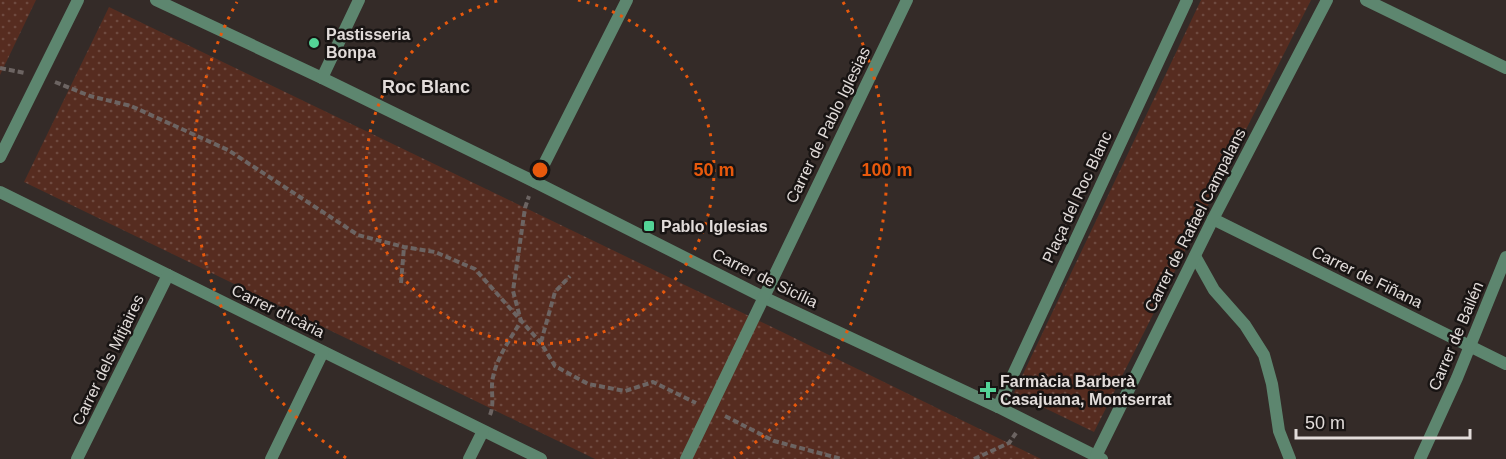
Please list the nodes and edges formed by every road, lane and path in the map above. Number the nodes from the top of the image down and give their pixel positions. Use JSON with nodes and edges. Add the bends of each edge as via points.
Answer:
{"nodes":[{"id":1,"x":78,"y":0,"type":"edge"},
{"id":2,"x":156,"y":0,"type":"edge"},
{"id":3,"x":360,"y":0,"type":"edge"},
{"id":4,"x":627,"y":0,"type":"edge"},
{"id":5,"x":907,"y":0,"type":"edge"},
{"id":6,"x":1187,"y":0,"type":"edge"},
{"id":7,"x":1327,"y":0,"type":"edge"},
{"id":8,"x":1366,"y":0,"type":"edge"},
{"id":9,"x":1506,"y":68,"type":"edge"},
{"id":10,"x":0,"y":69,"type":"edge"},
{"id":11,"x":40,"y":76,"type":"junction"},
{"id":12,"x":322,"y":78,"type":"junction"},
{"id":13,"x":0,"y":157,"type":"edge"},
{"id":14,"x":535,"y":182,"type":"junction"},
{"id":15,"x":0,"y":192,"type":"edge"},
{"id":16,"x":1213,"y":219,"type":"junction"},
{"id":17,"x":404,"y":247,"type":"junction"},
{"id":18,"x":1195,"y":256,"type":"junction"},
{"id":19,"x":1506,"y":257,"type":"edge"},
{"id":20,"x":168,"y":275,"type":"junction"},
{"id":21,"x":570,"y":276,"type":"dead end"},
{"id":22,"x":401,"y":283,"type":"dead end"},
{"id":23,"x":763,"y":297,"type":"junction"},
{"id":24,"x":521,"y":321,"type":"junction"},
{"id":25,"x":540,"y":343,"type":"junction"},
{"id":26,"x":1470,"y":346,"type":"junction"},
{"id":27,"x":323,"y":352,"type":"junction"},
{"id":28,"x":1506,"y":364,"type":"edge"},
{"id":29,"x":998,"y":407,"type":"junction"},
{"id":30,"x":709,"y":409,"type":"junction"},
{"id":31,"x":1025,"y":420,"type":"junction"},
{"id":32,"x":483,"y":431,"type":"junction"},
{"id":33,"x":1099,"y":458,"type":"edge"},
{"id":34,"x":77,"y":459,"type":"edge"},
{"id":35,"x":271,"y":459,"type":"edge"},
{"id":36,"x":469,"y":459,"type":"edge"},
{"id":37,"x":541,"y":459,"type":"edge"},
{"id":38,"x":686,"y":459,"type":"edge"},
{"id":39,"x":842,"y":459,"type":"edge"},
{"id":40,"x":974,"y":459,"type":"edge"},
{"id":41,"x":1290,"y":459,"type":"edge"},
{"id":42,"x":1420,"y":459,"type":"edge"}],
"edges":[{"from":1,"to":11,"type":"street"},
{"from":2,"to":12,"type":"street","name":"Carrer de Sicília"},
{"from":3,"to":12,"type":"street"},
{"from":4,"to":14,"type":"street"},
{"from":5,"to":23,"type":"street","name":"Carrer de Pablo Iglesias"},
{"from":6,"to":29,"type":"street","name":"Plaça del Roc Blanc"},
{"from":7,"to":16,"type":"street","name":"Carrer de Rafael Campalans"},
{"from":8,"to":9,"type":"street"},
{"from":10,"to":11,"type":"path"},
{"from":11,"to":13,"type":"street"},
{"from":11,"to":17,"type":"path","via":[[90,96],[130,106],[228,150],[358,235]]},
{"from":12,"to":14,"type":"street","name":"Carrer de Sicília"},
{"from":14,"to":23,"type":"street","name":"Carrer de Sicília"},
{"from":14,"to":24,"type":"path","via":[[525,208],[513,291]]},
{"from":15,"to":20,"type":"street","name":"Carrer d'Icària"},
{"from":16,"to":18,"type":"street","name":"Carrer de Rafael Campalans"},
{"from":16,"to":26,"type":"street","name":"Carrer de Fiñana"},
{"from":17,"to":22,"type":"path"},
{"from":17,"to":24,"type":"path","via":[[435,252],[475,269]]},
{"from":18,"to":33,"type":"street","name":"Carrer de Rafael Campalans"},
{"from":18,"to":41,"type":"street","via":[[1214,290],[1245,325],[1264,355],[1279,430]]},
{"from":19,"to":26,"type":"street","name":"Carrer de Bailén"},
{"from":20,"to":27,"type":"street","name":"Carrer d'Icària"},
{"from":20,"to":34,"type":"street","name":"Carrer dels Mitjaires"},
{"from":21,"to":25,"type":"path","via":[[555,292]]},
{"from":23,"to":29,"type":"street","name":"Carrer de Sicília"},
{"from":23,"to":30,"type":"street","name":"Carrer de Pablo Iglesias"},
{"from":24,"to":25,"type":"path"},
{"from":24,"to":32,"type":"path","via":[[503,349],[493,377],[492,409]]},
{"from":25,"to":30,"type":"path","via":[[555,366],[588,384],[625,391],[652,382]]},
{"from":26,"to":28,"type":"street","name":"Carrer de Fiñana"},
{"from":26,"to":42,"type":"street","name":"Carrer de Bailén"},
{"from":27,"to":32,"type":"street","name":"Carrer d'Icària"},
{"from":27,"to":35,"type":"street"},
{"from":29,"to":31,"type":"street","name":"Carrer de Sicília"},
{"from":30,"to":38,"type":"street","name":"Carrer de Pablo Iglesias"},
{"from":30,"to":39,"type":"path","via":[[774,441]]},
{"from":31,"to":33,"type":"street","name":"Carrer de Sicília"},
{"from":31,"to":40,"type":"path","via":[[1009,443]]},
{"from":32,"to":36,"type":"street"},
{"from":32,"to":37,"type":"street","name":"Carrer d'Icària"}]}
